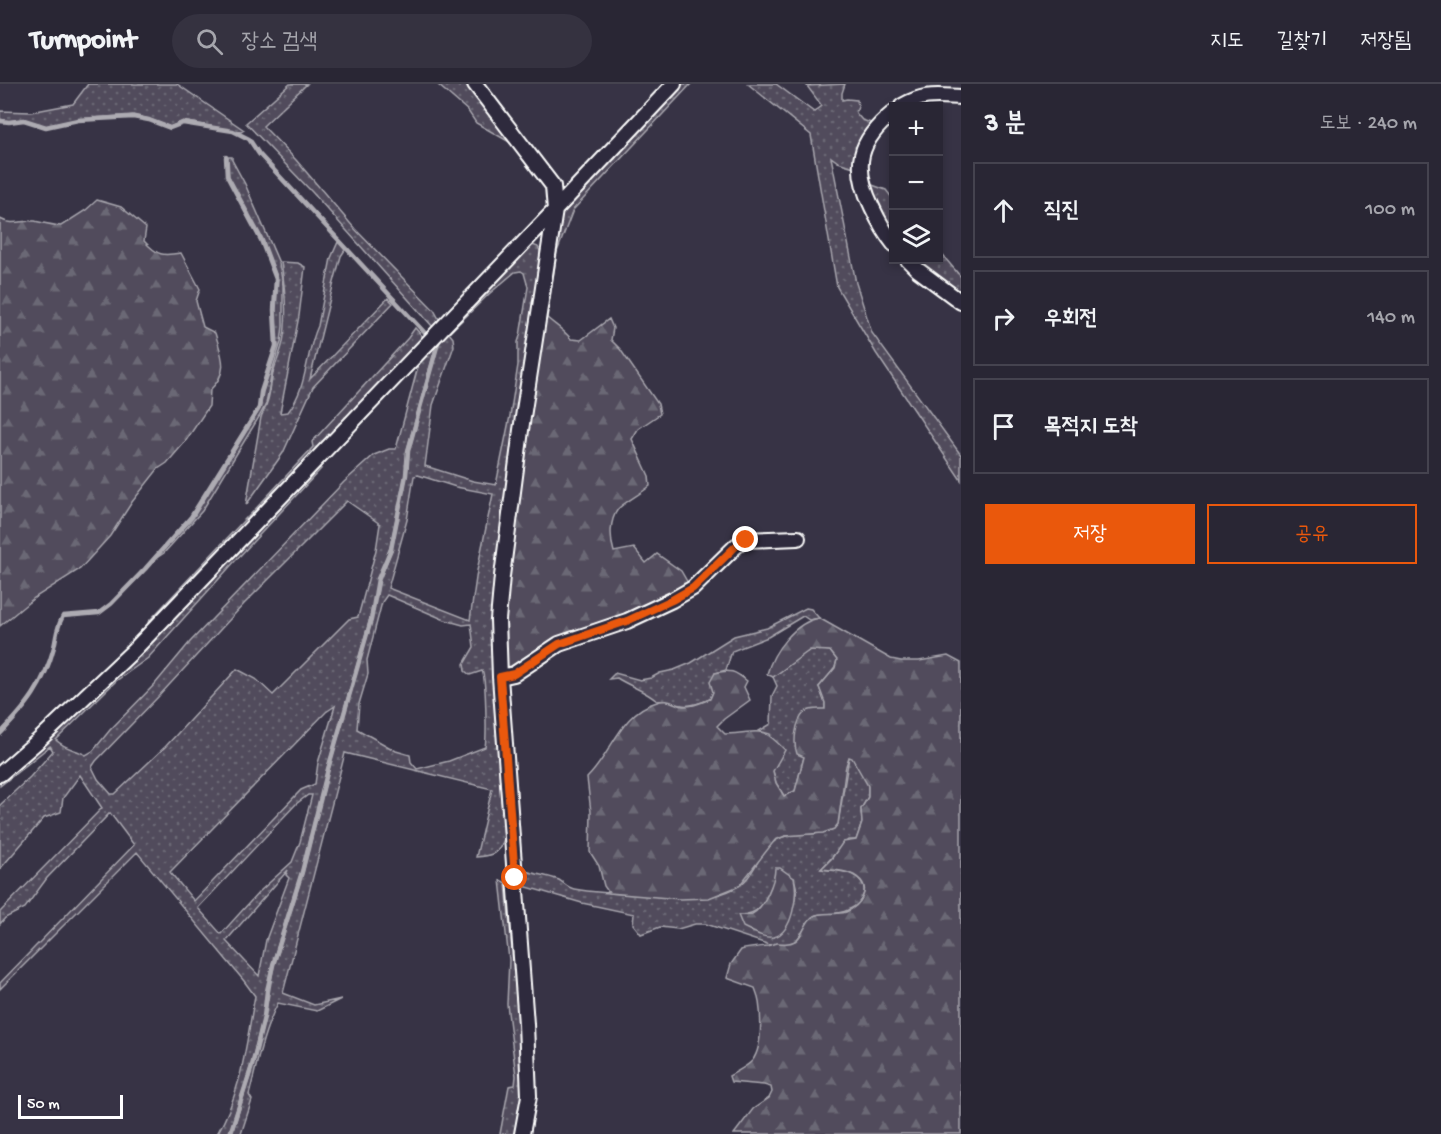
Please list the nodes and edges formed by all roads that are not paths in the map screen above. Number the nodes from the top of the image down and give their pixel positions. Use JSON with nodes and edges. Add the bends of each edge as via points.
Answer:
{"nodes":[{"id":1,"x":475,"y":84,"type":"edge"},
{"id":2,"x":674,"y":84,"type":"edge"},
{"id":3,"x":961,"y":97,"type":"edge"},
{"id":4,"x":910,"y":102,"type":"edge"},
{"id":5,"x":889,"y":117,"type":"edge"},
{"id":6,"x":555,"y":210,"type":"junction"},
{"id":7,"x":889,"y":235,"type":"edge"},
{"id":8,"x":912,"y":264,"type":"edge"},
{"id":9,"x":961,"y":302,"type":"edge"},
{"id":10,"x":798,"y":538,"type":"dead end"},
{"id":11,"x":500,"y":677,"type":"junction"},
{"id":12,"x":0,"y":774,"type":"edge"},
{"id":13,"x":522,"y":1134,"type":"edge"}],
"edges":[{"from":1,"to":6,"type":"street","via":[[553,186]]},
{"from":2,"to":6,"type":"street"},
{"from":3,"to":4,"type":"street","via":[[943,94]]},
{"from":5,"to":7,"type":"street","via":[[869,137],[859,168],[861,183]]},
{"from":6,"to":11,"type":"street","via":[[502,576],[498,620]]},
{"from":6,"to":12,"type":"street","via":[[133,651]]},
{"from":8,"to":9,"type":"street"},
{"from":10,"to":11,"type":"street","via":[[746,540],[693,588],[672,600],[627,621],[559,644],[514,674]]},
{"from":11,"to":13,"type":"street","via":[[526,1024],[529,1096]]}]}
